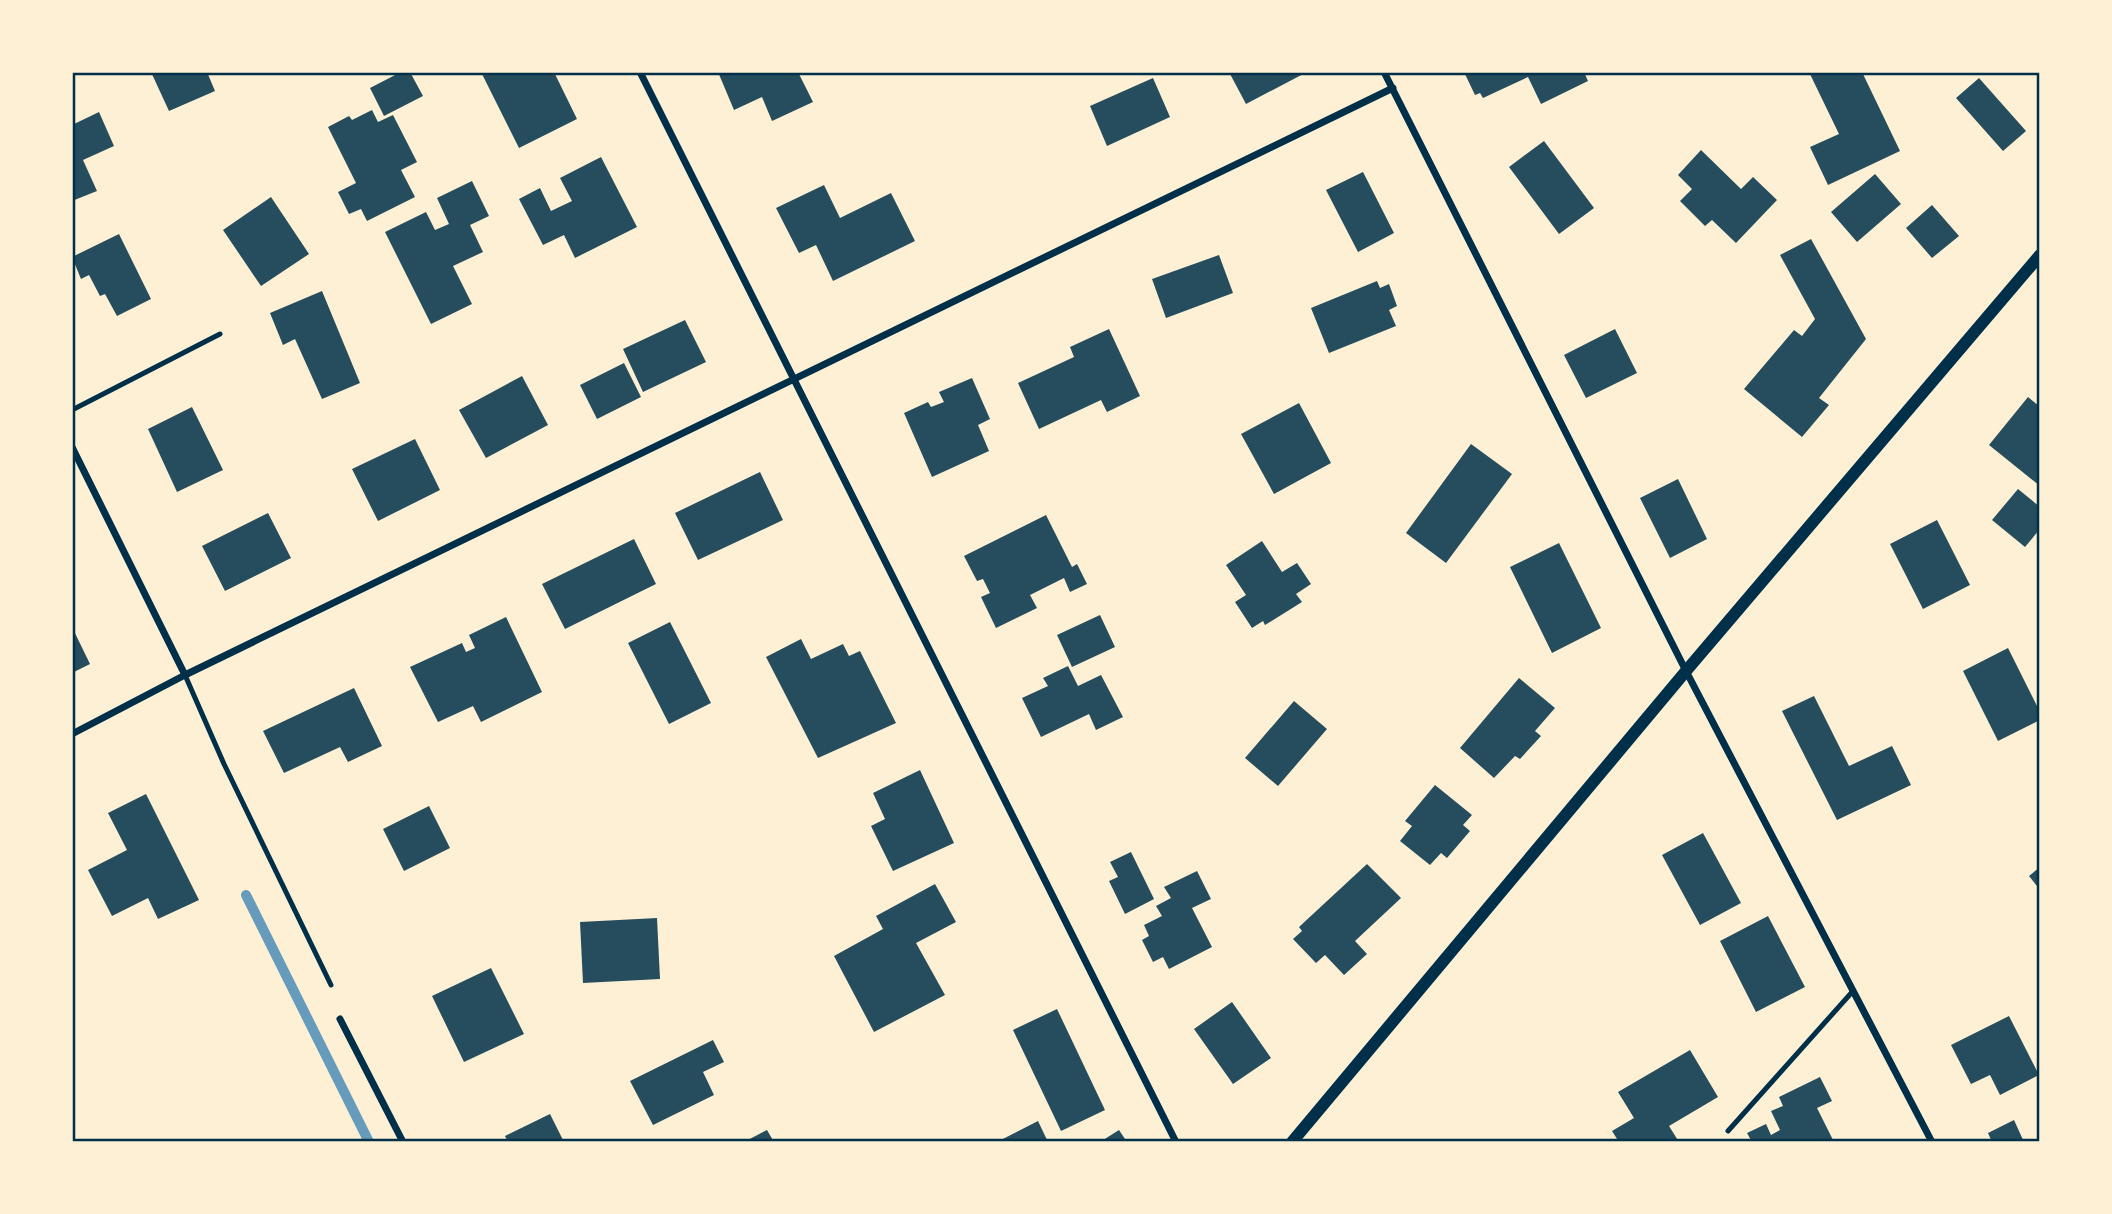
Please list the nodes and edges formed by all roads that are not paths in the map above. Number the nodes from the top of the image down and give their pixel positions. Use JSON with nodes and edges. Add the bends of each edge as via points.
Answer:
{"nodes":[{"id":1,"x":640,"y":72,"type":"edge"},
{"id":2,"x":1384,"y":72,"type":"edge"},
{"id":3,"x":1393,"y":88,"type":"junction"},
{"id":4,"x":2040,"y":255,"type":"edge"},
{"id":5,"x":220,"y":334,"type":"dead end"},
{"id":6,"x":793,"y":381,"type":"junction"},
{"id":7,"x":72,"y":410,"type":"edge"},
{"id":8,"x":72,"y":447,"type":"edge"},
{"id":9,"x":1686,"y":671,"type":"junction"},
{"id":10,"x":185,"y":675,"type":"junction"},
{"id":11,"x":72,"y":734,"type":"edge"},
{"id":12,"x":331,"y":985,"type":"dead end"},
{"id":13,"x":1853,"y":990,"type":"junction"},
{"id":14,"x":340,"y":1019,"type":"dead end"},
{"id":15,"x":1728,"y":1131,"type":"dead end"},
{"id":16,"x":403,"y":1142,"type":"edge"},
{"id":17,"x":1176,"y":1142,"type":"edge"},
{"id":18,"x":1292,"y":1142,"type":"edge"},
{"id":19,"x":1932,"y":1142,"type":"edge"}],
"edges":[{"from":1,"to":6,"type":"street"},
{"from":2,"to":3,"type":"street"},
{"from":3,"to":6,"type":"street"},
{"from":3,"to":9,"type":"street"},
{"from":4,"to":9,"type":"street"},
{"from":5,"to":7,"type":"lane"},
{"from":6,"to":10,"type":"street"},
{"from":6,"to":17,"type":"street"},
{"from":8,"to":10,"type":"street"},
{"from":9,"to":13,"type":"street"},
{"from":9,"to":18,"type":"street"},
{"from":10,"to":11,"type":"street"},
{"from":10,"to":12,"type":"lane"},
{"from":13,"to":15,"type":"lane"},
{"from":13,"to":19,"type":"street"},
{"from":14,"to":16,"type":"street"}]}
